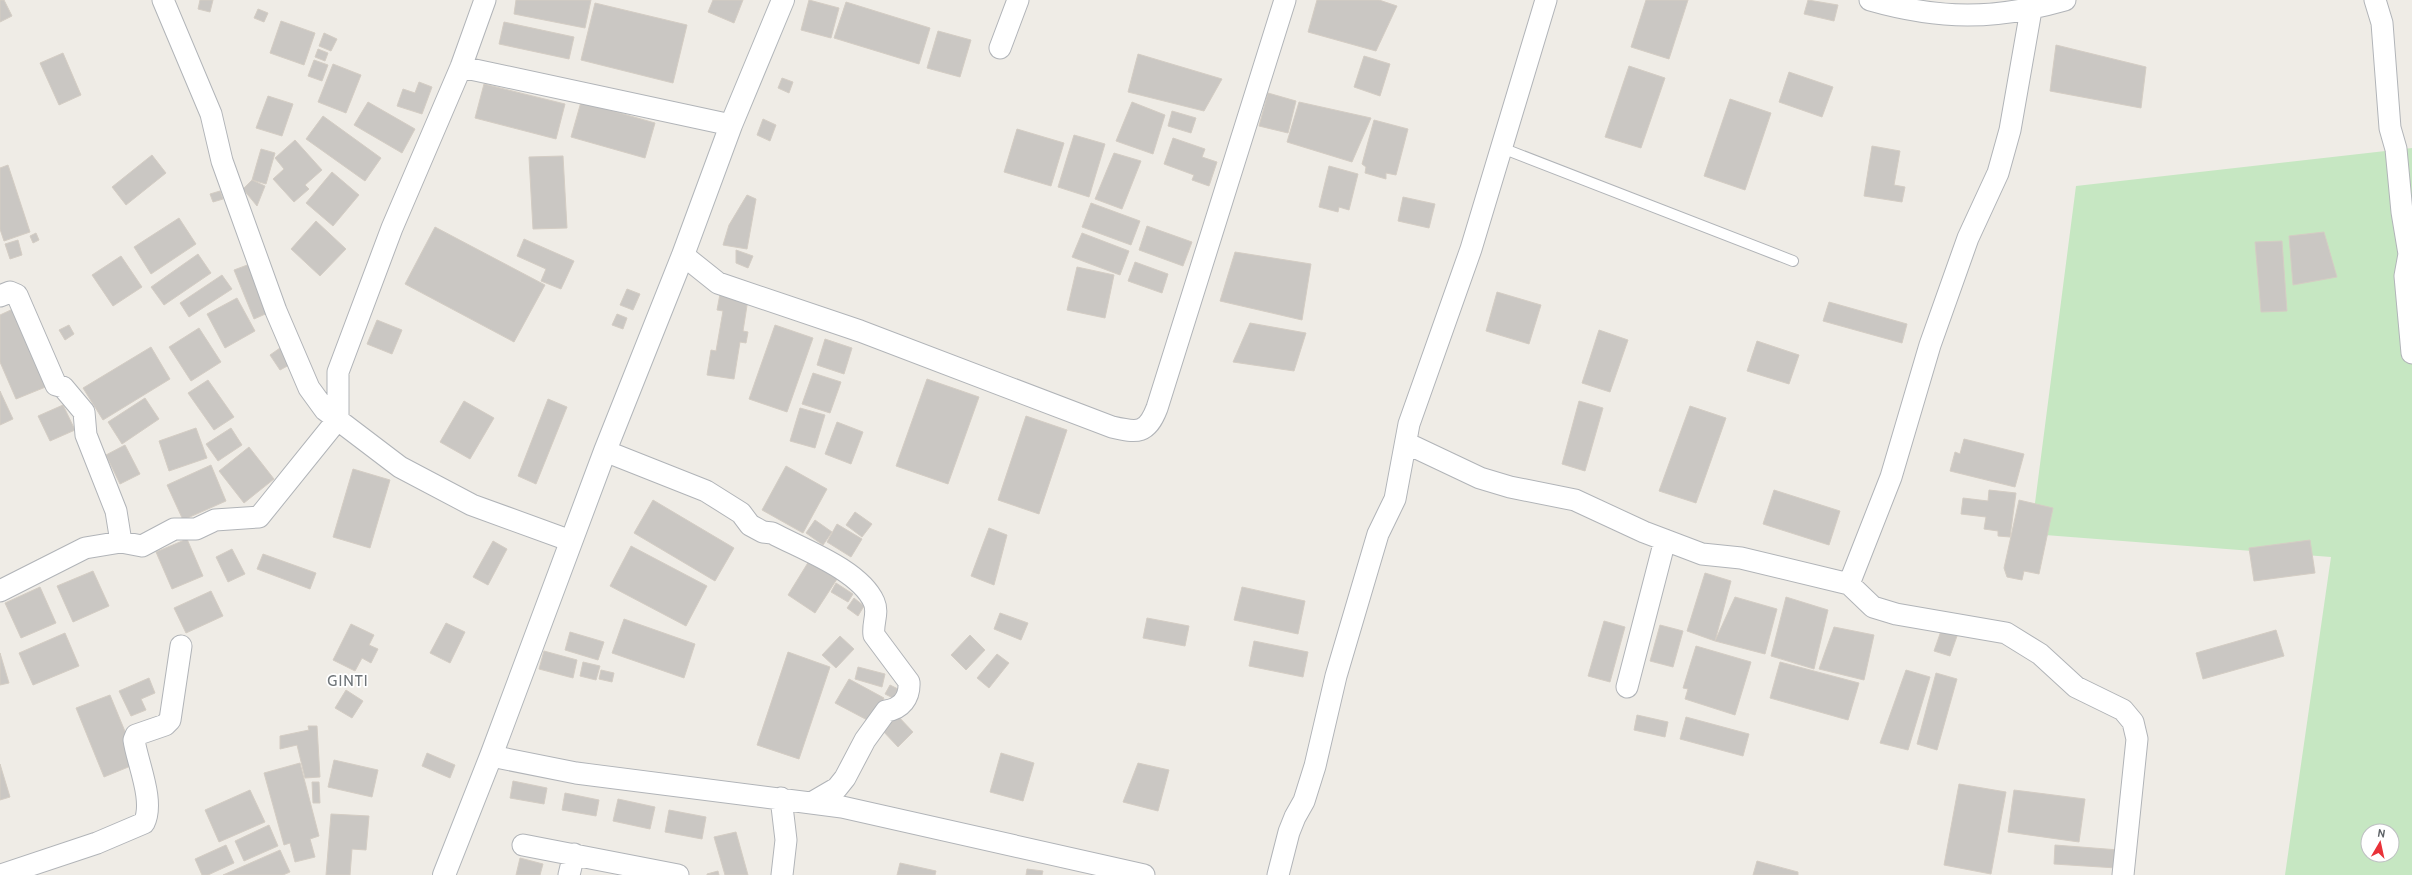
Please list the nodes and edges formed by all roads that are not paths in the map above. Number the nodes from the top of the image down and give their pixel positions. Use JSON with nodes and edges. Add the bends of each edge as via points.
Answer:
{"nodes":[{"id":1,"x":163,"y":0,"type":"edge"},
{"id":2,"x":485,"y":0,"type":"edge"},
{"id":3,"x":783,"y":0,"type":"edge"},
{"id":4,"x":1018,"y":0,"type":"edge"},
{"id":5,"x":1285,"y":0,"type":"edge"},
{"id":6,"x":1546,"y":0,"type":"edge"},
{"id":7,"x":1870,"y":0,"type":"edge"},
{"id":8,"x":2065,"y":0,"type":"edge"},
{"id":9,"x":2375,"y":0,"type":"edge"},
{"id":10,"x":2031,"y":10,"type":"junction"},
{"id":11,"x":1000,"y":48,"type":"dead end"},
{"id":12,"x":461,"y":67,"type":"junction"},
{"id":13,"x":731,"y":125,"type":"junction"},
{"id":14,"x":1502,"y":148,"type":"junction"},
{"id":15,"x":683,"y":255,"type":"junction"},
{"id":16,"x":1793,"y":261,"type":"dead end"},
{"id":17,"x":0,"y":296,"type":"edge"},
{"id":18,"x":2412,"y":353,"type":"edge"},
{"id":19,"x":338,"y":372,"type":"junction"},
{"id":20,"x":309,"y":388,"type":"junction"},
{"id":21,"x":338,"y":420,"type":"junction"},
{"id":22,"x":1406,"y":443,"type":"junction"},
{"id":23,"x":605,"y":451,"type":"junction"},
{"id":24,"x":571,"y":540,"type":"junction"},
{"id":25,"x":1665,"y":540,"type":"junction"},
{"id":26,"x":121,"y":542,"type":"junction"},
{"id":27,"x":1849,"y":584,"type":"junction"},
{"id":28,"x":0,"y":591,"type":"edge"},
{"id":29,"x":181,"y":646,"type":"dead end"},
{"id":30,"x":1627,"y":687,"type":"dead end"},
{"id":31,"x":491,"y":756,"type":"junction"},
{"id":32,"x":781,"y":798,"type":"junction"},
{"id":33,"x":813,"y":802,"type":"junction"},
{"id":34,"x":524,"y":845,"type":"dead end"},
{"id":35,"x":574,"y":854,"type":"junction"},
{"id":36,"x":1,"y":875,"type":"edge"},
{"id":37,"x":444,"y":875,"type":"edge"},
{"id":38,"x":569,"y":875,"type":"edge"},
{"id":39,"x":678,"y":875,"type":"edge"},
{"id":40,"x":782,"y":875,"type":"edge"},
{"id":41,"x":1144,"y":875,"type":"edge"},
{"id":42,"x":1278,"y":875,"type":"edge"},
{"id":43,"x":2123,"y":875,"type":"edge"}],
"edges":[{"from":1,"to":20,"type":"street","via":[[211,114],[224,169],[276,311]]},
{"from":2,"to":12,"type":"street"},
{"from":3,"to":13,"type":"main road"},
{"from":4,"to":11,"type":"street"},
{"from":5,"to":15,"type":"street","via":[[1157,408],[1151,424],[1140,430],[1132,432],[1112,427],[860,332],[718,283]]},
{"from":6,"to":14,"type":"street"},
{"from":7,"to":10,"type":"street","via":[[1906,10],[1962,16],[1986,16]]},
{"from":8,"to":10,"type":"street"},
{"from":9,"to":18,"type":"street","via":[[2382,23],[2390,128],[2396,149],[2409,254],[2405,276]]},
{"from":10,"to":27,"type":"street","via":[[2010,130],[1998,173],[1968,238],[1930,345],[1891,477]]},
{"from":12,"to":13,"type":"street"},
{"from":12,"to":19,"type":"street","via":[[392,228]]},
{"from":13,"to":15,"type":"main road"},
{"from":14,"to":16,"type":"lane"},
{"from":14,"to":22,"type":"street","via":[[1469,256],[1409,424]]},
{"from":15,"to":23,"type":"main road"},
{"from":17,"to":26,"type":"street","via":[[10,292],[17,295],[56,385],[68,392],[84,412],[86,435],[116,511]]},
{"from":19,"to":20,"type":"street"},
{"from":19,"to":21,"type":"street"},
{"from":20,"to":21,"type":"street","via":[[325,410]]},
{"from":21,"to":24,"type":"street","via":[[400,467],[472,505]]},
{"from":21,"to":26,"type":"street","via":[[259,517],[215,520],[196,529],[174,529],[142,546]]},
{"from":22,"to":25,"type":"street","via":[[1480,478],[1510,487],[1576,500]]},
{"from":22,"to":42,"type":"street","via":[[1395,499],[1378,534],[1336,676],[1315,766],[1304,801],[1289,832]]},
{"from":23,"to":24,"type":"main road"},
{"from":23,"to":33,"type":"street","via":[[706,491],[741,513],[750,525],[763,532],[772,533],[851,575],[866,589],[874,602],[874,635],[909,682],[909,689],[902,706],[896,710],[886,711],[837,788]]},
{"from":24,"to":31,"type":"main road"},
{"from":25,"to":27,"type":"street","via":[[1702,554],[1741,558]]},
{"from":25,"to":30,"type":"street"},
{"from":26,"to":28,"type":"street","via":[[85,548]]},
{"from":27,"to":43,"type":"street","via":[[1873,607],[1896,614],[2006,633],[2040,654],[2076,687],[2123,710],[2133,722],[2137,739]]},
{"from":29,"to":36,"type":"street","via":[[170,720],[165,725],[136,735],[134,740],[144,782],[147,813],[144,823],[97,843]]},
{"from":31,"to":32,"type":"street","via":[[576,773]]},
{"from":31,"to":37,"type":"main road"},
{"from":32,"to":33,"type":"street"},
{"from":32,"to":40,"type":"street","via":[[786,840]]},
{"from":33,"to":41,"type":"street"},
{"from":34,"to":35,"type":"street"},
{"from":35,"to":38,"type":"street"},
{"from":35,"to":39,"type":"street"}]}
